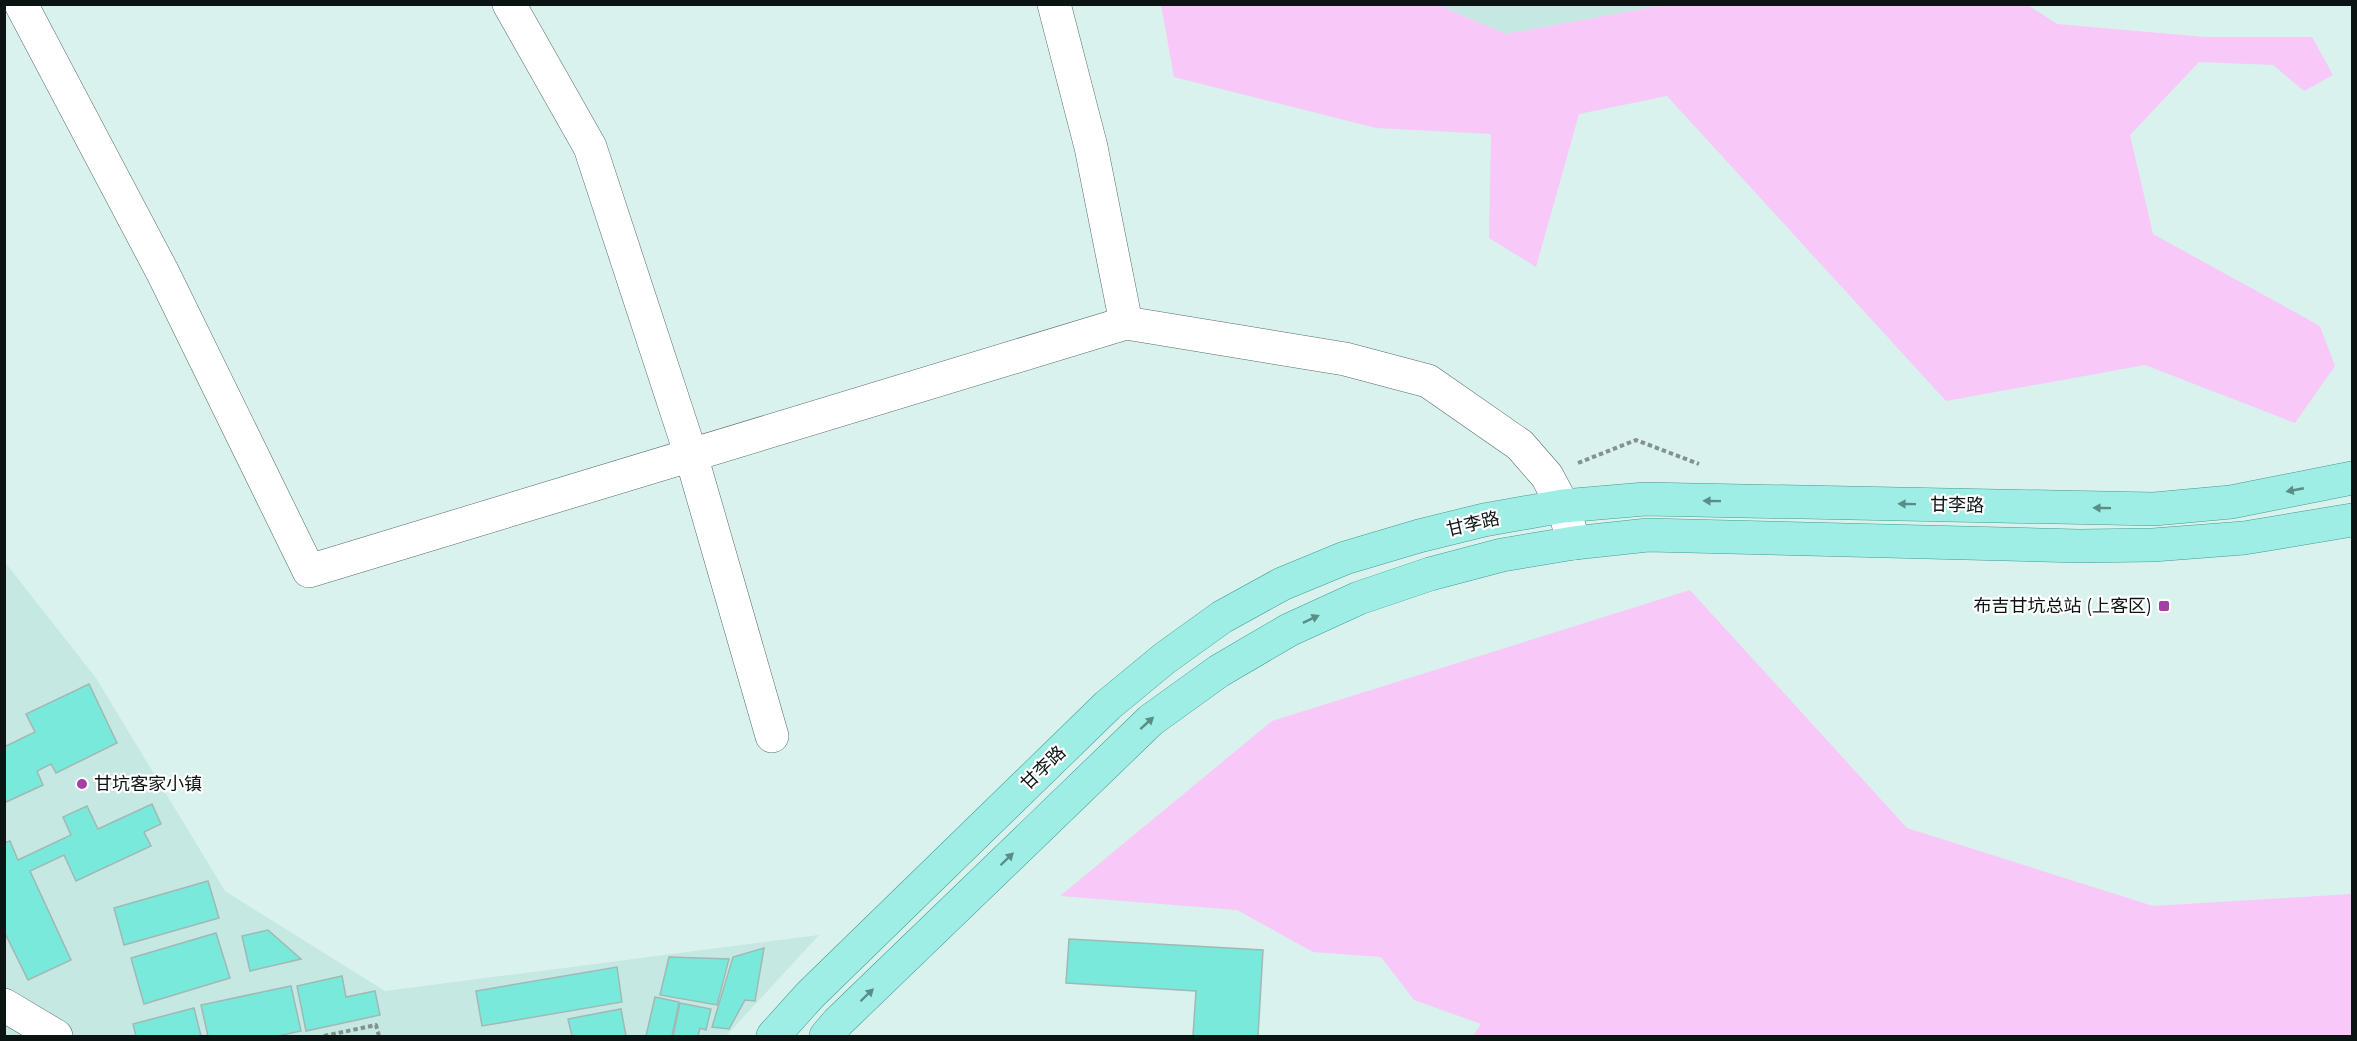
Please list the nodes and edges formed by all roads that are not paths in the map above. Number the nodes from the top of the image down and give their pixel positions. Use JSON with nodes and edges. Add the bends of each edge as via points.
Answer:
{"nodes":[{"id":1,"x":21,"y":4,"type":"edge"},
{"id":2,"x":509,"y":4,"type":"edge"},
{"id":3,"x":1054,"y":4,"type":"edge"},
{"id":4,"x":1126,"y":324,"type":"junction"},
{"id":5,"x":691,"y":455,"type":"junction"},
{"id":6,"x":2352,"y":478,"type":"edge"},
{"id":7,"x":1563,"y":506,"type":"junction"},
{"id":8,"x":2352,"y":520,"type":"edge"},
{"id":9,"x":1574,"y":543,"type":"junction"},
{"id":10,"x":771,"y":736,"type":"dead end"},
{"id":11,"x":4,"y":1005,"type":"edge"},
{"id":12,"x":56,"y":1036,"type":"edge"},
{"id":13,"x":773,"y":1036,"type":"edge"},
{"id":14,"x":826,"y":1036,"type":"edge"}],
"edges":[{"from":1,"to":5,"type":"street","via":[[164,273],[309,571]]},
{"from":2,"to":5,"type":"street","via":[[590,147]]},
{"from":3,"to":4,"type":"street","via":[[1091,147]]},
{"from":4,"to":5,"type":"street"},
{"from":4,"to":7,"type":"street","via":[[1345,359],[1428,381],[1520,445],[1547,476]]},
{"from":5,"to":10,"type":"street"},
{"from":6,"to":7,"type":"main road","name":"甘李路","one_way":true,"via":[[2232,502],[2154,509],[1645,499]]},
{"from":7,"to":9,"type":"street"},
{"from":7,"to":13,"type":"main road","name":"甘李路","via":[[1484,520],[1345,558],[1282,584],[1222,617],[1108,705],[810,995]]},
{"from":8,"to":9,"type":"main road","name":"甘李路","via":[[2244,538],[2153,545],[1648,535]]},
{"from":14,"to":9,"type":"main road","name":"甘李路","one_way":true,"via":[[1150,720],[1218,670],[1288,630],[1359,598],[1502,555]]},
{"from":11,"to":12,"type":"street"}]}
